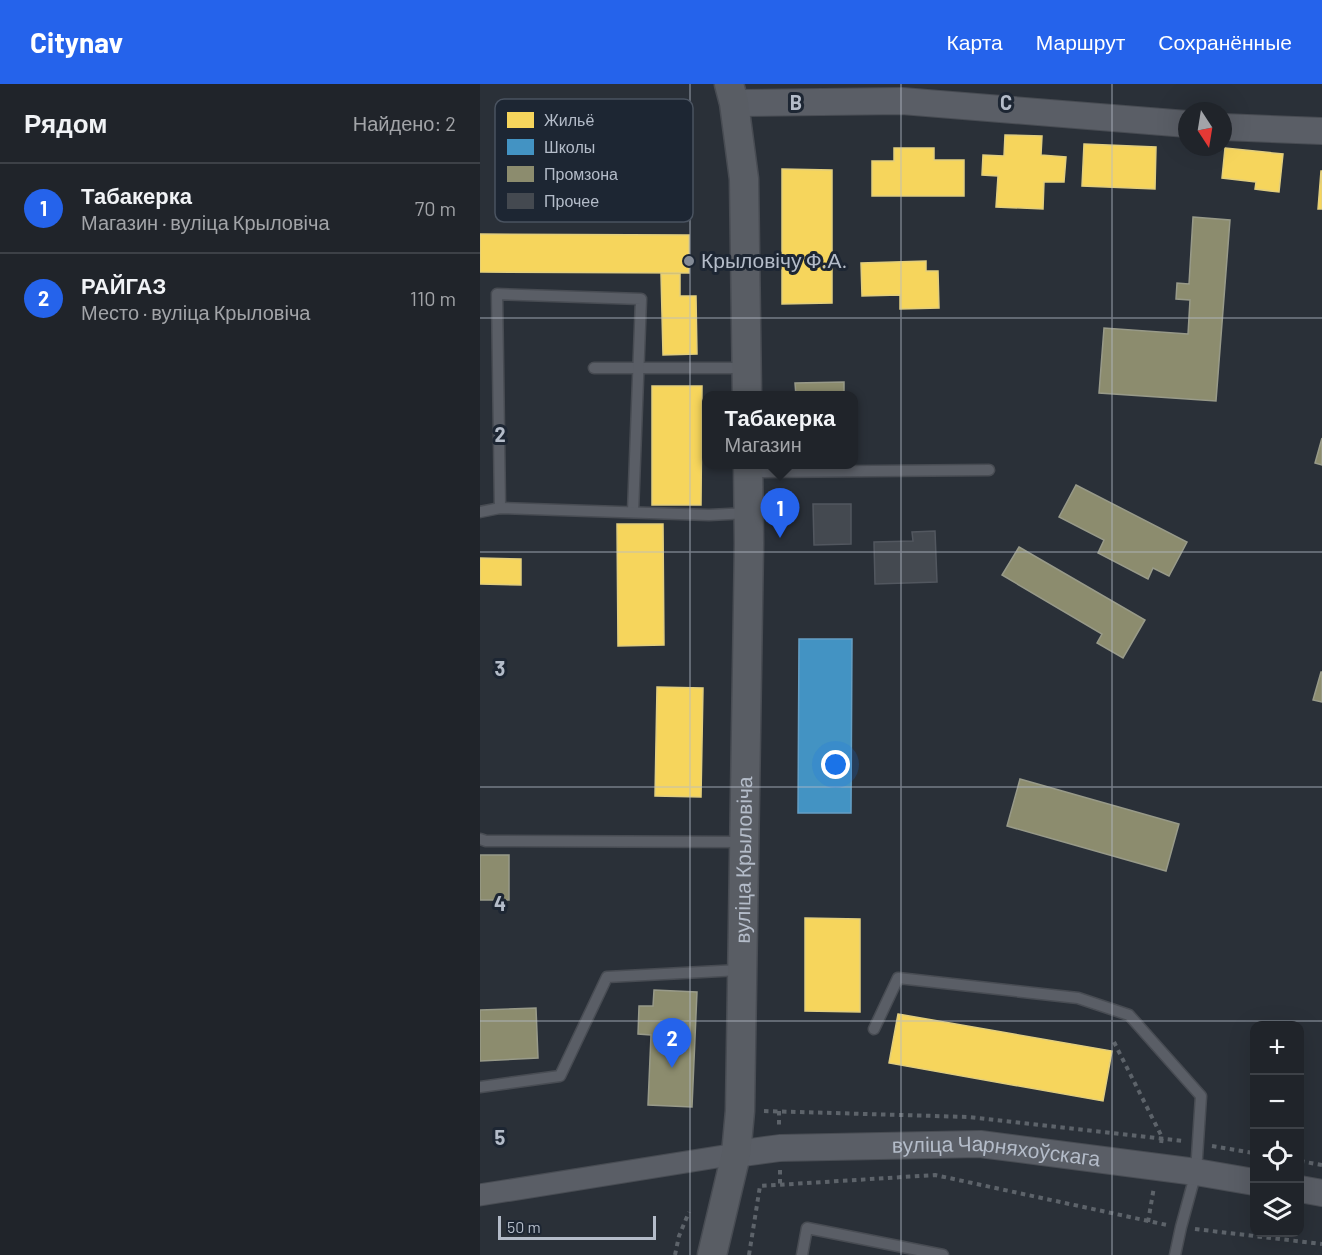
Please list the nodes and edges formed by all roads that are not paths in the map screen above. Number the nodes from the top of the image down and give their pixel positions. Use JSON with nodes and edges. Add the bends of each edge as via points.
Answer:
{"nodes":[{"id":1,"x":732,"y":94,"type":"edge"},
{"id":2,"x":1178,"y":123,"type":"edge"},
{"id":3,"x":1232,"y":127,"type":"edge"},
{"id":4,"x":1322,"y":131,"type":"edge"},
{"id":5,"x":594,"y":368,"type":"dead end"},
{"id":6,"x":638,"y":368,"type":"junction"},
{"id":7,"x":747,"y":368,"type":"junction"},
{"id":8,"x":747,"y":391,"type":"edge"},
{"id":9,"x":748,"y":469,"type":"edge"},
{"id":10,"x":858,"y":469,"type":"edge"},
{"id":11,"x":989,"y":470,"type":"dead end"},
{"id":12,"x":500,"y":508,"type":"junction"},
{"id":13,"x":633,"y":512,"type":"junction"},
{"id":14,"x":480,"y":513,"type":"edge"},
{"id":15,"x":749,"y":513,"type":"junction"},
{"id":16,"x":480,"y":839,"type":"edge"},
{"id":17,"x":744,"y":842,"type":"junction"},
{"id":18,"x":742,"y":970,"type":"junction"},
{"id":19,"x":874,"y":1029,"type":"dead end"},
{"id":20,"x":480,"y":1087,"type":"edge"},
{"id":21,"x":736,"y":1154,"type":"junction"},
{"id":22,"x":1196,"y":1172,"type":"junction"},
{"id":23,"x":1250,"y":1181,"type":"edge"},
{"id":24,"x":1304,"y":1190,"type":"edge"},
{"id":25,"x":1322,"y":1193,"type":"edge"},
{"id":26,"x":480,"y":1195,"type":"edge"},
{"id":27,"x":712,"y":1255,"type":"edge"},
{"id":28,"x":802,"y":1255,"type":"edge"},
{"id":29,"x":943,"y":1255,"type":"edge"},
{"id":30,"x":1175,"y":1255,"type":"edge"}],
"edges":[{"from":1,"to":2,"type":"street","via":[[902,101]]},
{"from":1,"to":7,"type":"main road","via":[[744,179]]},
{"from":3,"to":4,"type":"street"},
{"from":5,"to":6,"type":"lane"},
{"from":6,"to":7,"type":"lane"},
{"from":6,"to":12,"type":"lane","via":[[641,299],[496,294]]},
{"from":6,"to":13,"type":"lane"},
{"from":7,"to":8,"type":"main road"},
{"from":9,"to":15,"type":"main road","name":"вуліца Крыловіча"},
{"from":10,"to":11,"type":"lane"},
{"from":12,"to":13,"type":"lane"},
{"from":12,"to":14,"type":"lane"},
{"from":13,"to":15,"type":"lane"},
{"from":15,"to":17,"type":"main road","name":"вуліца Крыловіча"},
{"from":16,"to":17,"type":"lane"},
{"from":17,"to":18,"type":"main road","name":"вуліца Крыловіча"},
{"from":18,"to":20,"type":"lane","via":[[607,977],[560,1076]]},
{"from":18,"to":21,"type":"main road","name":"вуліца Крыловіча"},
{"from":19,"to":22,"type":"lane","via":[[898,978],[1078,998],[1129,1015],[1201,1096]]},
{"from":21,"to":22,"type":"street","name":"вуліца Чарняхоўскага","via":[[780,1148],[980,1144]]},
{"from":21,"to":26,"type":"street"},
{"from":21,"to":27,"type":"main road","name":"вуліца Крыловіча"},
{"from":22,"to":23,"type":"street","name":"вуліца Чарняхоўскага"},
{"from":22,"to":30,"type":"lane"},
{"from":24,"to":25,"type":"street"},
{"from":28,"to":29,"type":"lane","via":[[807,1228]]}]}
